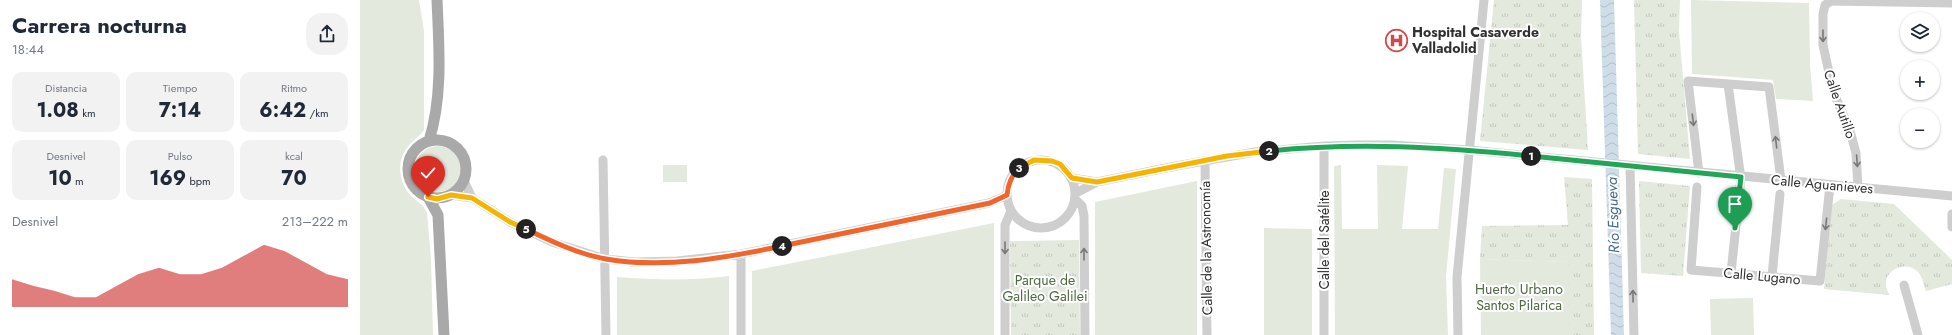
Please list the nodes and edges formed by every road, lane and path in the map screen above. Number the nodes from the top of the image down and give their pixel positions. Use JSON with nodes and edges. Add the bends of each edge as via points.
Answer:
{"nodes":[{"id":1,"x":437,"y":0,"type":"edge"},
{"id":2,"x":1484,"y":0,"type":"edge"},
{"id":3,"x":1831,"y":1,"type":"edge"},
{"id":4,"x":1952,"y":4,"type":"edge"},
{"id":5,"x":1728,"y":84,"type":"junction"},
{"id":6,"x":436,"y":120,"type":"junction"},
{"id":7,"x":429,"y":141,"type":"junction"},
{"id":8,"x":443,"y":141,"type":"junction"},
{"id":9,"x":1324,"y":146,"type":"junction"},
{"id":10,"x":1469,"y":150,"type":"junction"},
{"id":11,"x":603,"y":160,"type":"dead end"},
{"id":12,"x":1205,"y":161,"type":"junction"},
{"id":13,"x":1627,"y":166,"type":"junction"},
{"id":14,"x":1699,"y":173,"type":"junction"},
{"id":15,"x":1740,"y":175,"type":"junction"},
{"id":16,"x":1072,"y":178,"type":"junction"},
{"id":17,"x":1781,"y":180,"type":"junction"},
{"id":18,"x":464,"y":181,"type":"junction"},
{"id":19,"x":1097,"y":182,"type":"junction"},
{"id":20,"x":1830,"y":185,"type":"junction"},
{"id":21,"x":1698,"y":187,"type":"dead end"},
{"id":22,"x":1858,"y":188,"type":"junction"},
{"id":23,"x":1780,"y":194,"type":"dead end"},
{"id":24,"x":1007,"y":195,"type":"junction"},
{"id":25,"x":448,"y":196,"type":"junction"},
{"id":26,"x":1076,"y":196,"type":"junction"},
{"id":27,"x":1952,"y":196,"type":"edge"},
{"id":28,"x":428,"y":197,"type":"junction"},
{"id":29,"x":472,"y":198,"type":"junction"},
{"id":30,"x":990,"y":203,"type":"junction"},
{"id":31,"x":1010,"y":208,"type":"junction"},
{"id":32,"x":1952,"y":214,"type":"edge"},
{"id":33,"x":438,"y":216,"type":"junction"},
{"id":34,"x":1952,"y":227,"type":"edge"},
{"id":35,"x":741,"y":254,"type":"junction"},
{"id":36,"x":605,"y":259,"type":"junction"},
{"id":37,"x":1731,"y":273,"type":"junction"},
{"id":38,"x":1772,"y":276,"type":"junction"},
{"id":39,"x":1904,"y":285,"type":"dead end"},
{"id":40,"x":444,"y":335,"type":"edge"},
{"id":41,"x":606,"y":335,"type":"edge"},
{"id":42,"x":741,"y":335,"type":"edge"},
{"id":43,"x":1006,"y":335,"type":"edge"},
{"id":44,"x":1084,"y":335,"type":"edge"},
{"id":45,"x":1207,"y":335,"type":"edge"},
{"id":46,"x":1324,"y":335,"type":"edge"},
{"id":47,"x":1458,"y":335,"type":"edge"},
{"id":48,"x":1634,"y":335,"type":"edge"},
{"id":49,"x":1918,"y":335,"type":"edge"}],
"edges":[{"from":1,"to":6,"type":"main road","via":[[439,50]]},
{"from":2,"to":10,"type":"street"},
{"from":3,"to":4,"type":"street"},
{"from":3,"to":22,"type":"street","name":"Calle Autillo","one_way":true,"via":[[1825,5],[1823,14],[1823,45],[1833,91],[1850,130],[1856,153]]},
{"from":5,"to":14,"type":"street","one_way":true,"via":[[1688,82]]},
{"from":5,"to":15,"type":"street"},
{"from":17,"to":5,"type":"street","one_way":true,"via":[[1769,87]]},
{"from":6,"to":7,"type":"main road"},
{"from":6,"to":8,"type":"main road"},
{"from":7,"to":8,"type":"main road"},
{"from":7,"to":28,"type":"main road","via":[[416,149],[408,169],[411,183]]},
{"from":8,"to":18,"type":"main road","via":[[456,147],[464,159]]},
{"from":9,"to":10,"type":"street","name":"Calle Aguanieves","via":[[1392,145]]},
{"from":9,"to":12,"type":"street","name":"Calle Aguanieves","via":[[1255,152]]},
{"from":9,"to":46,"type":"street","name":"Calle del Satélite"},
{"from":10,"to":13,"type":"street","name":"Calle Aguanieves"},
{"from":10,"to":47,"type":"street","via":[[1457,277]]},
{"from":11,"to":36,"type":"street"},
{"from":12,"to":19,"type":"street","name":"Calle Aguanieves"},
{"from":12,"to":45,"type":"street","name":"Calle de la Astronomía"},
{"from":13,"to":14,"type":"street","name":"Calle Aguanieves"},
{"from":48,"to":13,"type":"street","one_way":true},
{"from":14,"to":15,"type":"street","name":"Calle Aguanieves"},
{"from":15,"to":17,"type":"street","name":"Calle Aguanieves"},
{"from":15,"to":37,"type":"street"},
{"from":16,"to":19,"type":"street"},
{"from":16,"to":24,"type":"street","via":[[1060,164],[1034,160],[1018,168],[1008,185]]},
{"from":16,"to":26,"type":"street"},
{"from":17,"to":20,"type":"street","name":"Calle Aguanieves"},
{"from":18,"to":25,"type":"main road","via":[[459,189]]},
{"from":18,"to":29,"type":"street"},
{"from":19,"to":26,"type":"street"},
{"from":20,"to":22,"type":"street","name":"Calle Aguanieves"},
{"from":20,"to":38,"type":"street","name":"Calle Lugano","one_way":true,"via":[[1820,282]]},
{"from":21,"to":37,"type":"street","name":"Calle Lugano","via":[[1691,270]]},
{"from":22,"to":27,"type":"street","name":"Calle Aguanieves"},
{"from":23,"to":38,"type":"street"},
{"from":24,"to":30,"type":"street"},
{"from":24,"to":31,"type":"street"},
{"from":25,"to":28,"type":"main road"},
{"from":25,"to":29,"type":"street"},
{"from":25,"to":33,"type":"main road"},
{"from":26,"to":31,"type":"street","via":[[1073,208],[1062,222],[1045,228],[1028,225]]},
{"from":44,"to":26,"type":"street","one_way":true,"via":[[1084,216]]},
{"from":28,"to":33,"type":"main road"},
{"from":29,"to":36,"type":"street","via":[[510,222],[552,242]]},
{"from":30,"to":31,"type":"street"},
{"from":30,"to":35,"type":"street"},
{"from":31,"to":43,"type":"street","one_way":true,"via":[[1005,225]]},
{"from":32,"to":34,"type":"street"},
{"from":33,"to":40,"type":"main road"},
{"from":35,"to":36,"type":"street","via":[[677,261],[634,262]]},
{"from":35,"to":42,"type":"street"},
{"from":36,"to":41,"type":"street"},
{"from":37,"to":38,"type":"street","name":"Calle Lugano"},
{"from":39,"to":49,"type":"street"}]}
